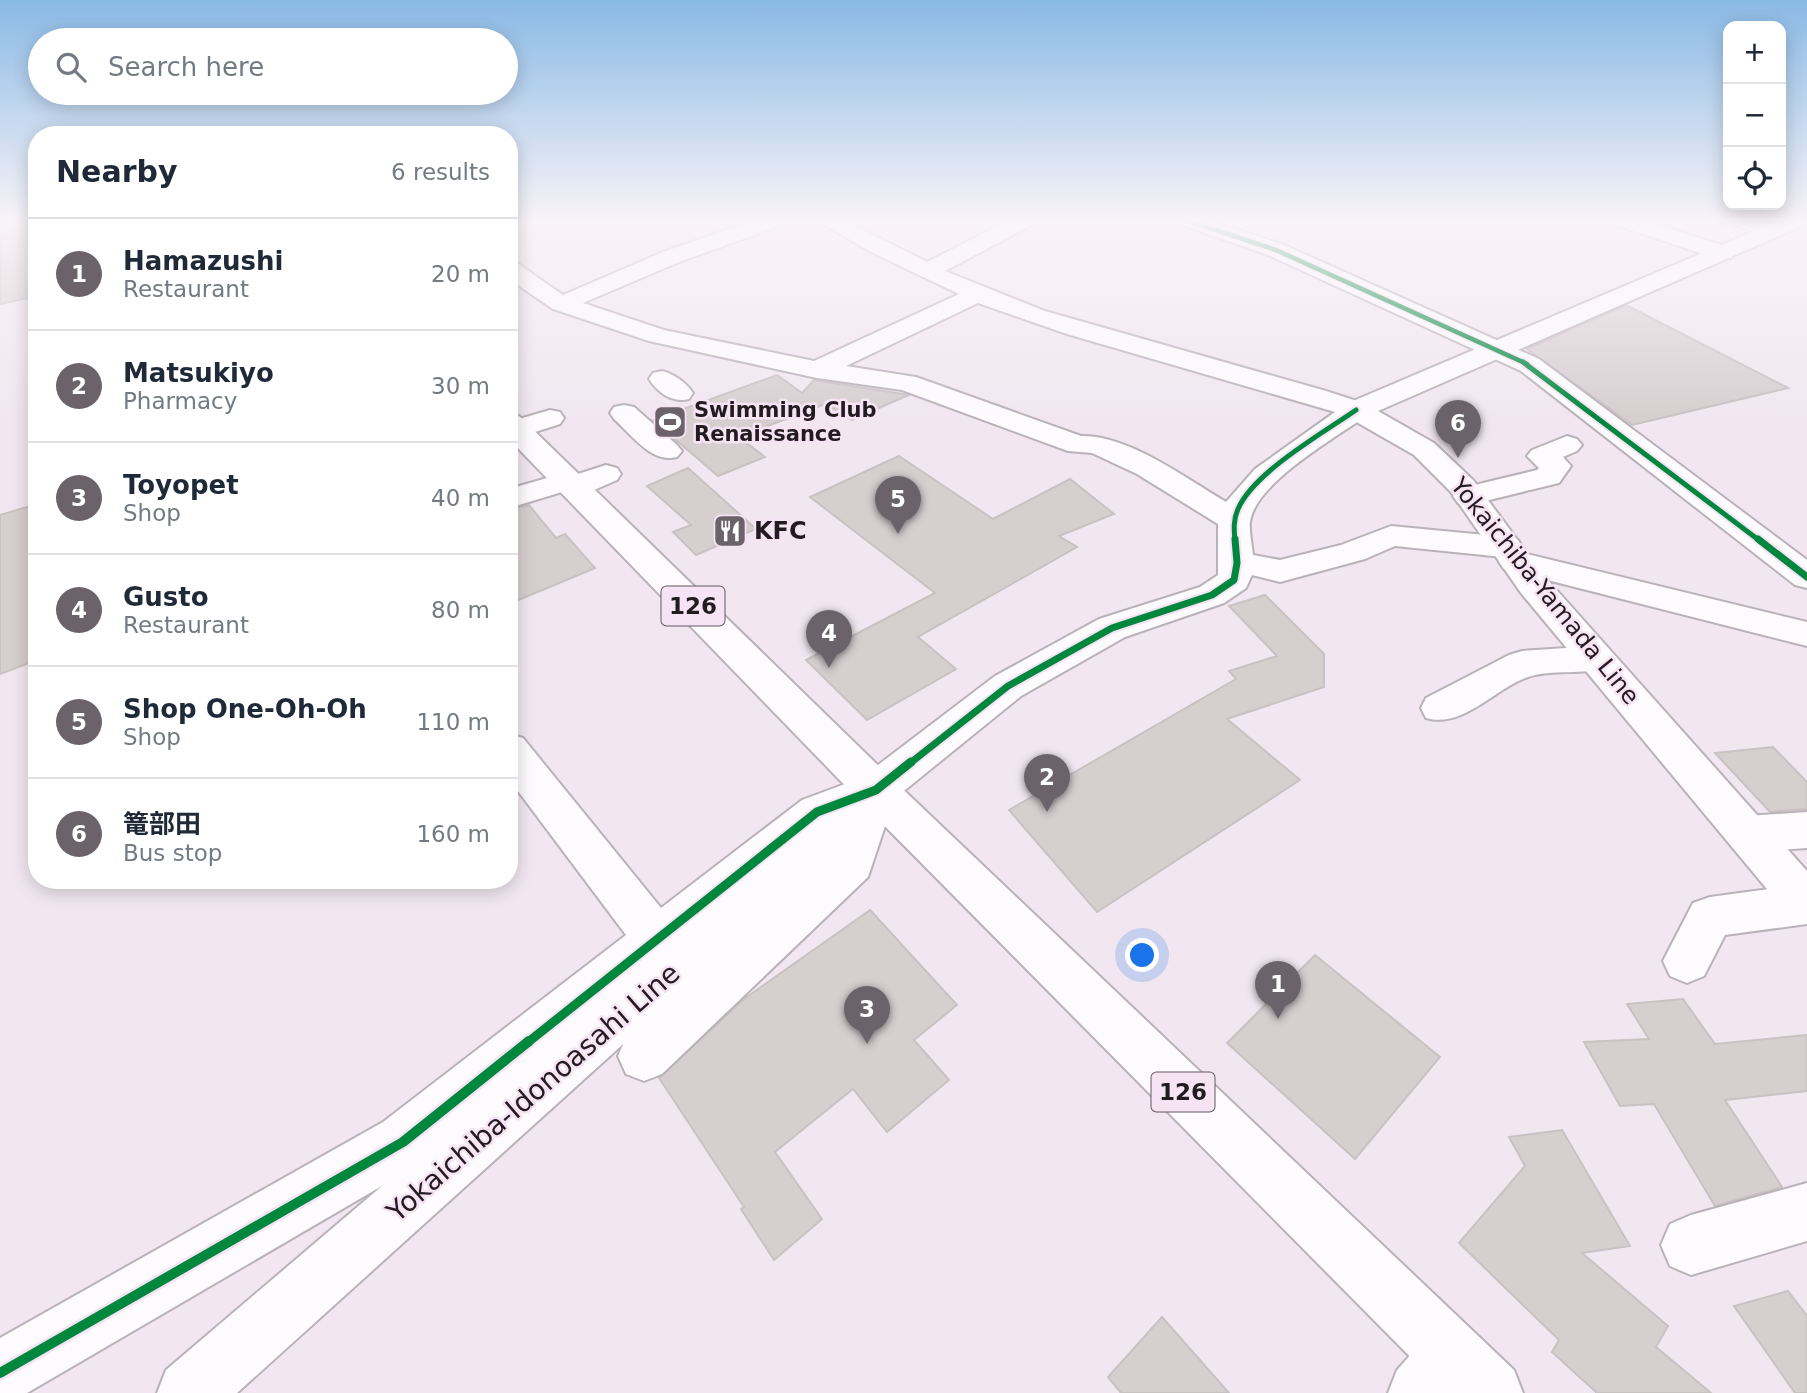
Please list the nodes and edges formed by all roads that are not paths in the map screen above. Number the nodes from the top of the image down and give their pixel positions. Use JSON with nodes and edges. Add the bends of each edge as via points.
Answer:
{"nodes":[{"id":1,"x":535,"y":286,"type":"edge"},
{"id":2,"x":603,"y":286,"type":"edge"},
{"id":3,"x":960,"y":286,"type":"edge"},
{"id":4,"x":1356,"y":286,"type":"edge"},
{"id":5,"x":1646,"y":286,"type":"edge"},
{"id":6,"x":978,"y":294,"type":"junction"},
{"id":7,"x":561,"y":304,"type":"junction"},
{"id":8,"x":1497,"y":349,"type":"junction"},
{"id":9,"x":817,"y":370,"type":"junction"},
{"id":10,"x":1356,"y":410,"type":"junction"},
{"id":11,"x":624,"y":413,"type":"dead end"},
{"id":12,"x":1567,"y":445,"type":"dead end"},
{"id":13,"x":556,"y":451,"type":"edge"},
{"id":14,"x":667,"y":451,"type":"dead end"},
{"id":15,"x":518,"y":490,"type":"edge"},
{"id":16,"x":1469,"y":496,"type":"junction"},
{"id":17,"x":1234,"y":520,"type":"junction"},
{"id":18,"x":1511,"y":554,"type":"junction"},
{"id":19,"x":1239,"y":562,"type":"junction"},
{"id":20,"x":1807,"y":577,"type":"edge"},
{"id":21,"x":1807,"y":634,"type":"edge"},
{"id":22,"x":1596,"y":659,"type":"junction"},
{"id":23,"x":1440,"y":708,"type":"dead end"},
{"id":24,"x":518,"y":761,"type":"edge"},
{"id":25,"x":876,"y":790,"type":"junction"},
{"id":26,"x":1807,"y":830,"type":"edge"},
{"id":27,"x":1747,"y":834,"type":"junction"},
{"id":28,"x":1807,"y":904,"type":"edge"},
{"id":29,"x":657,"y":939,"type":"junction"},
{"id":30,"x":1686,"y":961,"type":"dead end"},
{"id":31,"x":644,"y":1056,"type":"dead end"},
{"id":32,"x":1807,"y":1212,"type":"edge"},
{"id":33,"x":1690,"y":1245,"type":"dead end"},
{"id":34,"x":0,"y":1373,"type":"edge"},
{"id":35,"x":1454,"y":1380,"type":"edge"},
{"id":36,"x":189,"y":1393,"type":"edge"}],
"edges":[{"from":1,"to":7,"type":"main road"},
{"from":2,"to":7,"type":"main road"},
{"from":3,"to":6,"type":"main road","name":"Yokaichiba-Yamada Line"},
{"from":4,"to":8,"type":"main road"},
{"from":5,"to":8,"type":"main road"},
{"from":6,"to":9,"type":"main road"},
{"from":6,"to":10,"type":"main road","name":"Yokaichiba-Yamada Line","via":[[1034,315]]},
{"from":7,"to":9,"type":"main road","via":[[658,336]]},
{"from":8,"to":10,"type":"main road"},
{"from":8,"to":20,"type":"main road","via":[[1530,365]]},
{"from":9,"to":17,"type":"main road","via":[[907,383],[1078,445],[1096,444],[1148,468]]},
{"from":10,"to":16,"type":"main road","name":"Yokaichiba-Yamada Line","via":[[1424,449]]},
{"from":10,"to":17,"type":"main road","via":[[1256,482],[1240,502]]},
{"from":11,"to":14,"type":"main road"},
{"from":12,"to":16,"type":"main road","via":[[1542,456],[1556,466],[1549,477]]},
{"from":13,"to":15,"type":"main road"},
{"from":13,"to":25,"type":"main road","number":"126"},
{"from":16,"to":18,"type":"main road","name":"Yokaichiba-Yamada Line"},
{"from":17,"to":19,"type":"main road"},
{"from":18,"to":19,"type":"main road","via":[[1391,536],[1353,552],[1280,570]]},
{"from":18,"to":21,"type":"main road"},
{"from":18,"to":22,"type":"main road","name":"Yokaichiba-Yamada Line"},
{"from":19,"to":25,"type":"main road","via":[[1234,580],[1212,595],[1112,628],[1008,686]]},
{"from":22,"to":23,"type":"main road","via":[[1522,664]]},
{"from":22,"to":27,"type":"main road","name":"Yokaichiba-Yamada Line"},
{"from":24,"to":29,"type":"main road"},
{"from":25,"to":29,"type":"main road","via":[[817,812]]},
{"from":25,"to":31,"type":"main road","via":[[852,864]]},
{"from":25,"to":35,"type":"main road","number":"126"},
{"from":25,"to":36,"type":"main road","name":"Yokaichiba-Idonoasahi Line"},
{"from":26,"to":27,"type":"main road"},
{"from":27,"to":28,"type":"main road","name":"Yokaichiba-Yamada Line"},
{"from":28,"to":30,"type":"main road","via":[[1710,917]]},
{"from":29,"to":34,"type":"main road","via":[[403,1142]]},
{"from":32,"to":33,"type":"main road"}]}
